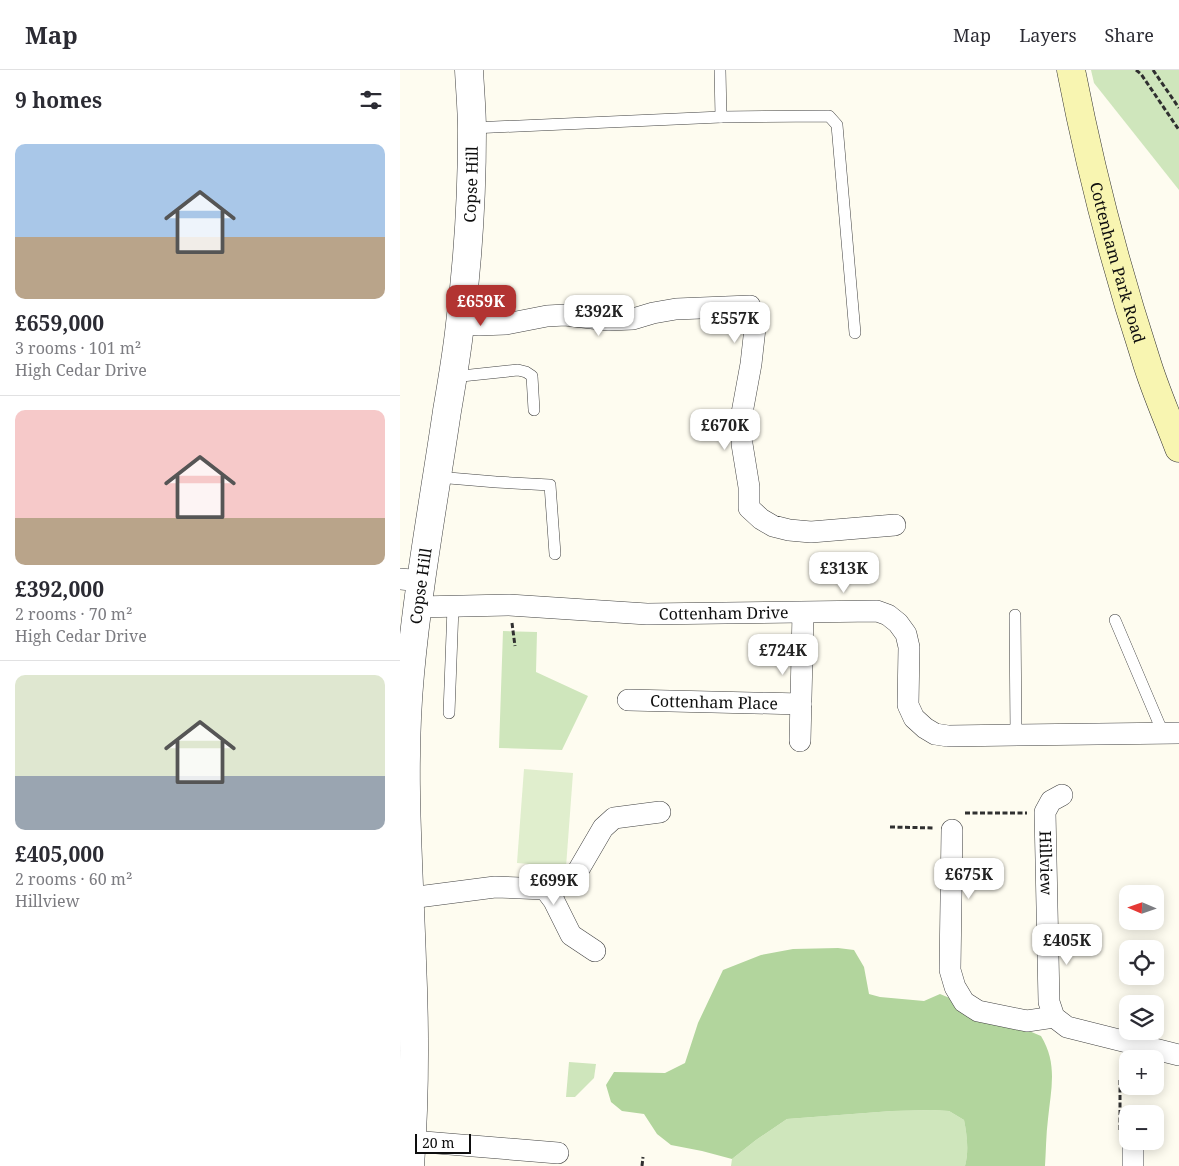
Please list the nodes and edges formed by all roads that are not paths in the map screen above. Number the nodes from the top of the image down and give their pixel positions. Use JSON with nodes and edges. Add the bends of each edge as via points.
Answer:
{"nodes":[{"id":1,"x":469,"y":70,"type":"edge"},
{"id":2,"x":720,"y":70,"type":"edge"},
{"id":3,"x":1072,"y":70,"type":"edge"},
{"id":4,"x":721,"y":117,"type":"junction"},
{"id":5,"x":472,"y":128,"type":"junction"},
{"id":6,"x":460,"y":324,"type":"junction"},
{"id":7,"x":855,"y":333,"type":"dead end"},
{"id":8,"x":452,"y":377,"type":"junction"},
{"id":9,"x":534,"y":410,"type":"dead end"},
{"id":10,"x":1179,"y":448,"type":"edge"},
{"id":11,"x":437,"y":477,"type":"junction"},
{"id":12,"x":895,"y":525,"type":"dead end"},
{"id":13,"x":555,"y":554,"type":"dead end"},
{"id":14,"x":413,"y":589,"type":"edge"},
{"id":15,"x":453,"y":607,"type":"junction"},
{"id":16,"x":803,"y":613,"type":"junction"},
{"id":17,"x":1015,"y":614,"type":"dead end"},
{"id":18,"x":1115,"y":620,"type":"dead end"},
{"id":19,"x":628,"y":700,"type":"dead end"},
{"id":20,"x":800,"y":704,"type":"junction"},
{"id":21,"x":449,"y":713,"type":"dead end"},
{"id":22,"x":1171,"y":733,"type":"edge"},
{"id":23,"x":1016,"y":735,"type":"junction"},
{"id":24,"x":800,"y":741,"type":"dead end"},
{"id":25,"x":1062,"y":795,"type":"dead end"},
{"id":26,"x":403,"y":811,"type":"edge"},
{"id":27,"x":660,"y":812,"type":"dead end"},
{"id":28,"x":944,"y":829,"type":"road end"},
{"id":29,"x":545,"y":889,"type":"junction"},
{"id":30,"x":410,"y":898,"type":"junction"},
{"id":31,"x":595,"y":951,"type":"dead end"},
{"id":32,"x":1054,"y":1017,"type":"junction"},
{"id":33,"x":1179,"y":1055,"type":"edge"},
{"id":34,"x":407,"y":1068,"type":"edge"},
{"id":35,"x":1130,"y":1150,"type":"edge"},
{"id":36,"x":411,"y":1153,"type":"edge"},
{"id":37,"x":558,"y":1154,"type":"dead end"},
{"id":38,"x":1133,"y":1166,"type":"edge"}],
"edges":[{"from":1,"to":5,"type":"street","name":"Copse Hill"},
{"from":2,"to":4,"type":"lane"},
{"from":3,"to":10,"type":"main road","name":"Cottenham Park Road","via":[[1118,269],[1146,361]]},
{"from":4,"to":5,"type":"lane","name":"Copse Hill"},
{"from":4,"to":7,"type":"lane","name":"Copse Hill","via":[[829,116],[837,124]]},
{"from":5,"to":6,"type":"street","name":"Copse Hill","via":[[469,219]]},
{"from":6,"to":8,"type":"street","name":"Copse Hill"},
{"from":6,"to":12,"type":"street","via":[[506,324],[565,315],[633,319],[676,309],[750,306],[755,328],[742,413],[749,508],[773,526],[789,530],[811,532]]},
{"from":8,"to":9,"type":"lane","via":[[518,370],[526,372],[532,376]]},
{"from":8,"to":11,"type":"street","name":"Copse Hill"},
{"from":11,"to":13,"type":"lane","via":[[550,485]]},
{"from":11,"to":14,"type":"street","name":"Copse Hill"},
{"from":14,"to":15,"type":"street","name":"Cottenham Drive"},
{"from":14,"to":26,"type":"street","name":"Copse Hill"},
{"from":15,"to":16,"type":"street","name":"Cottenham Drive","via":[[509,605],[647,614]]},
{"from":15,"to":21,"type":"lane"},
{"from":16,"to":20,"type":"street","name":"Cottenham Place"},
{"from":16,"to":23,"type":"street","name":"Cottenham Drive","via":[[877,612],[888,615],[906,634],[908,705],[914,718],[935,734]]},
{"from":17,"to":23,"type":"lane"},
{"from":18,"to":22,"type":"lane"},
{"from":19,"to":20,"type":"street","name":"Cottenham Place"},
{"from":20,"to":24,"type":"street","name":"Cottenham Place"},
{"from":22,"to":23,"type":"street","name":"Cottenham Drive"},
{"from":25,"to":32,"type":"street","name":"Hillview","via":[[1051,801],[1046,812],[1049,1002]]},
{"from":26,"to":30,"type":"street","name":"Copse Hill"},
{"from":27,"to":29,"type":"street","via":[[614,818],[602,828],[575,876],[557,888]]},
{"from":28,"to":32,"type":"street","via":[[950,970],[955,987],[964,1002],[978,1010],[1027,1021]]},
{"from":29,"to":30,"type":"street","via":[[495,887]]},
{"from":29,"to":31,"type":"street","via":[[571,935]]},
{"from":30,"to":34,"type":"street","name":"Copse Hill","via":[[412,964]]},
{"from":32,"to":33,"type":"street","via":[[1067,1027]]},
{"from":34,"to":36,"type":"street","name":"Copse Hill"},
{"from":35,"to":38,"type":"street"},
{"from":36,"to":37,"type":"street"}]}
